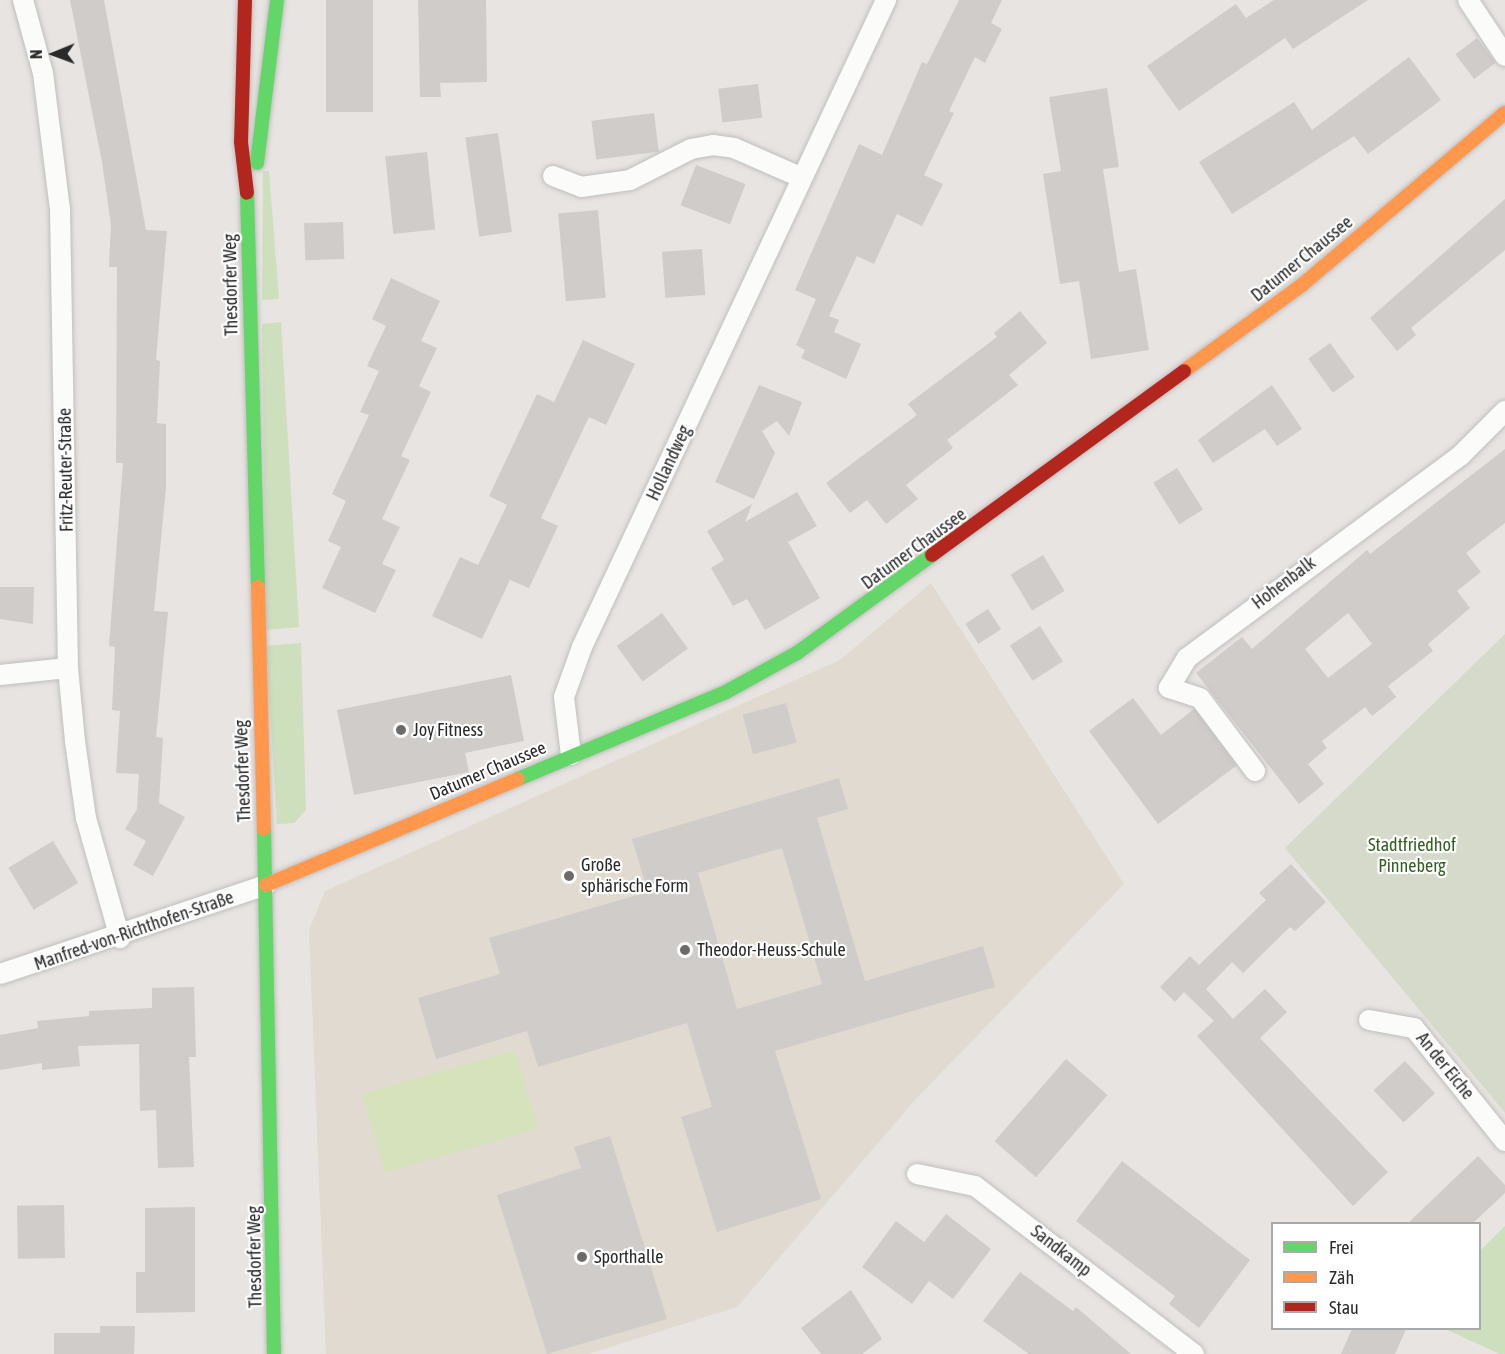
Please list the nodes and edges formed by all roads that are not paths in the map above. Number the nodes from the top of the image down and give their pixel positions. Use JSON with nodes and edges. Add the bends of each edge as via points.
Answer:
{"nodes":[{"id":1,"x":22,"y":0,"type":"edge"},
{"id":2,"x":245,"y":0,"type":"edge"},
{"id":3,"x":277,"y":0,"type":"edge"},
{"id":4,"x":885,"y":0,"type":"edge"},
{"id":5,"x":1468,"y":0,"type":"edge"},
{"id":6,"x":1505,"y":56,"type":"edge"},
{"id":7,"x":1505,"y":113,"type":"edge"},
{"id":8,"x":553,"y":176,"type":"dead end"},
{"id":9,"x":800,"y":177,"type":"junction"},
{"id":10,"x":247,"y":188,"type":"junction"},
{"id":11,"x":1505,"y":411,"type":"edge"},
{"id":12,"x":68,"y":668,"type":"junction"},
{"id":13,"x":0,"y":675,"type":"edge"},
{"id":14,"x":571,"y":755,"type":"junction"},
{"id":15,"x":1255,"y":771,"type":"dead end"},
{"id":16,"x":266,"y":885,"type":"junction"},
{"id":17,"x":120,"y":938,"type":"junction"},
{"id":18,"x":0,"y":974,"type":"edge"},
{"id":19,"x":1369,"y":1020,"type":"dead end"},
{"id":20,"x":1505,"y":1141,"type":"edge"},
{"id":21,"x":917,"y":1174,"type":"dead end"},
{"id":22,"x":274,"y":1354,"type":"edge"},
{"id":23,"x":1194,"y":1354,"type":"edge"}],
"edges":[{"from":1,"to":12,"type":"street","name":"Fritz-Reuter-Straße","via":[[43,74],[60,210]]},
{"from":2,"to":10,"type":"street","name":"Thesdorfer Weg","via":[[241,142]]},
{"from":3,"to":10,"type":"street","name":"Thesdorfer Weg","via":[[258,161]]},
{"from":4,"to":9,"type":"street","name":"Hollandweg"},
{"from":5,"to":6,"type":"street"},
{"from":7,"to":14,"type":"street","name":"Datumer Chaussee","via":[[1302,285],[797,653],[726,692]]},
{"from":8,"to":9,"type":"street","via":[[581,187],[630,180],[691,149],[713,145],[734,148]]},
{"from":9,"to":14,"type":"street","name":"Hollandweg","via":[[582,647],[564,697]]},
{"from":10,"to":16,"type":"street","name":"Thesdorfer Weg"},
{"from":11,"to":15,"type":"street","name":"Hohenbalk","via":[[1460,456],[1187,658],[1169,688],[1200,698]]},
{"from":12,"to":13,"type":"street"},
{"from":12,"to":17,"type":"street","name":"Fritz-Reuter-Straße","via":[[86,818]]},
{"from":14,"to":16,"type":"street","name":"Datumer Chaussee"},
{"from":16,"to":17,"type":"street","name":"Manfred-von-Richthofen-Straße"},
{"from":16,"to":22,"type":"street","name":"Thesdorfer Weg"},
{"from":17,"to":18,"type":"street","name":"Manfred-von-Richthofen-Straße"},
{"from":19,"to":20,"type":"street","name":"An der Eiche","via":[[1414,1028]]},
{"from":21,"to":23,"type":"street","name":"Sandkamp","via":[[975,1185]]}]}
